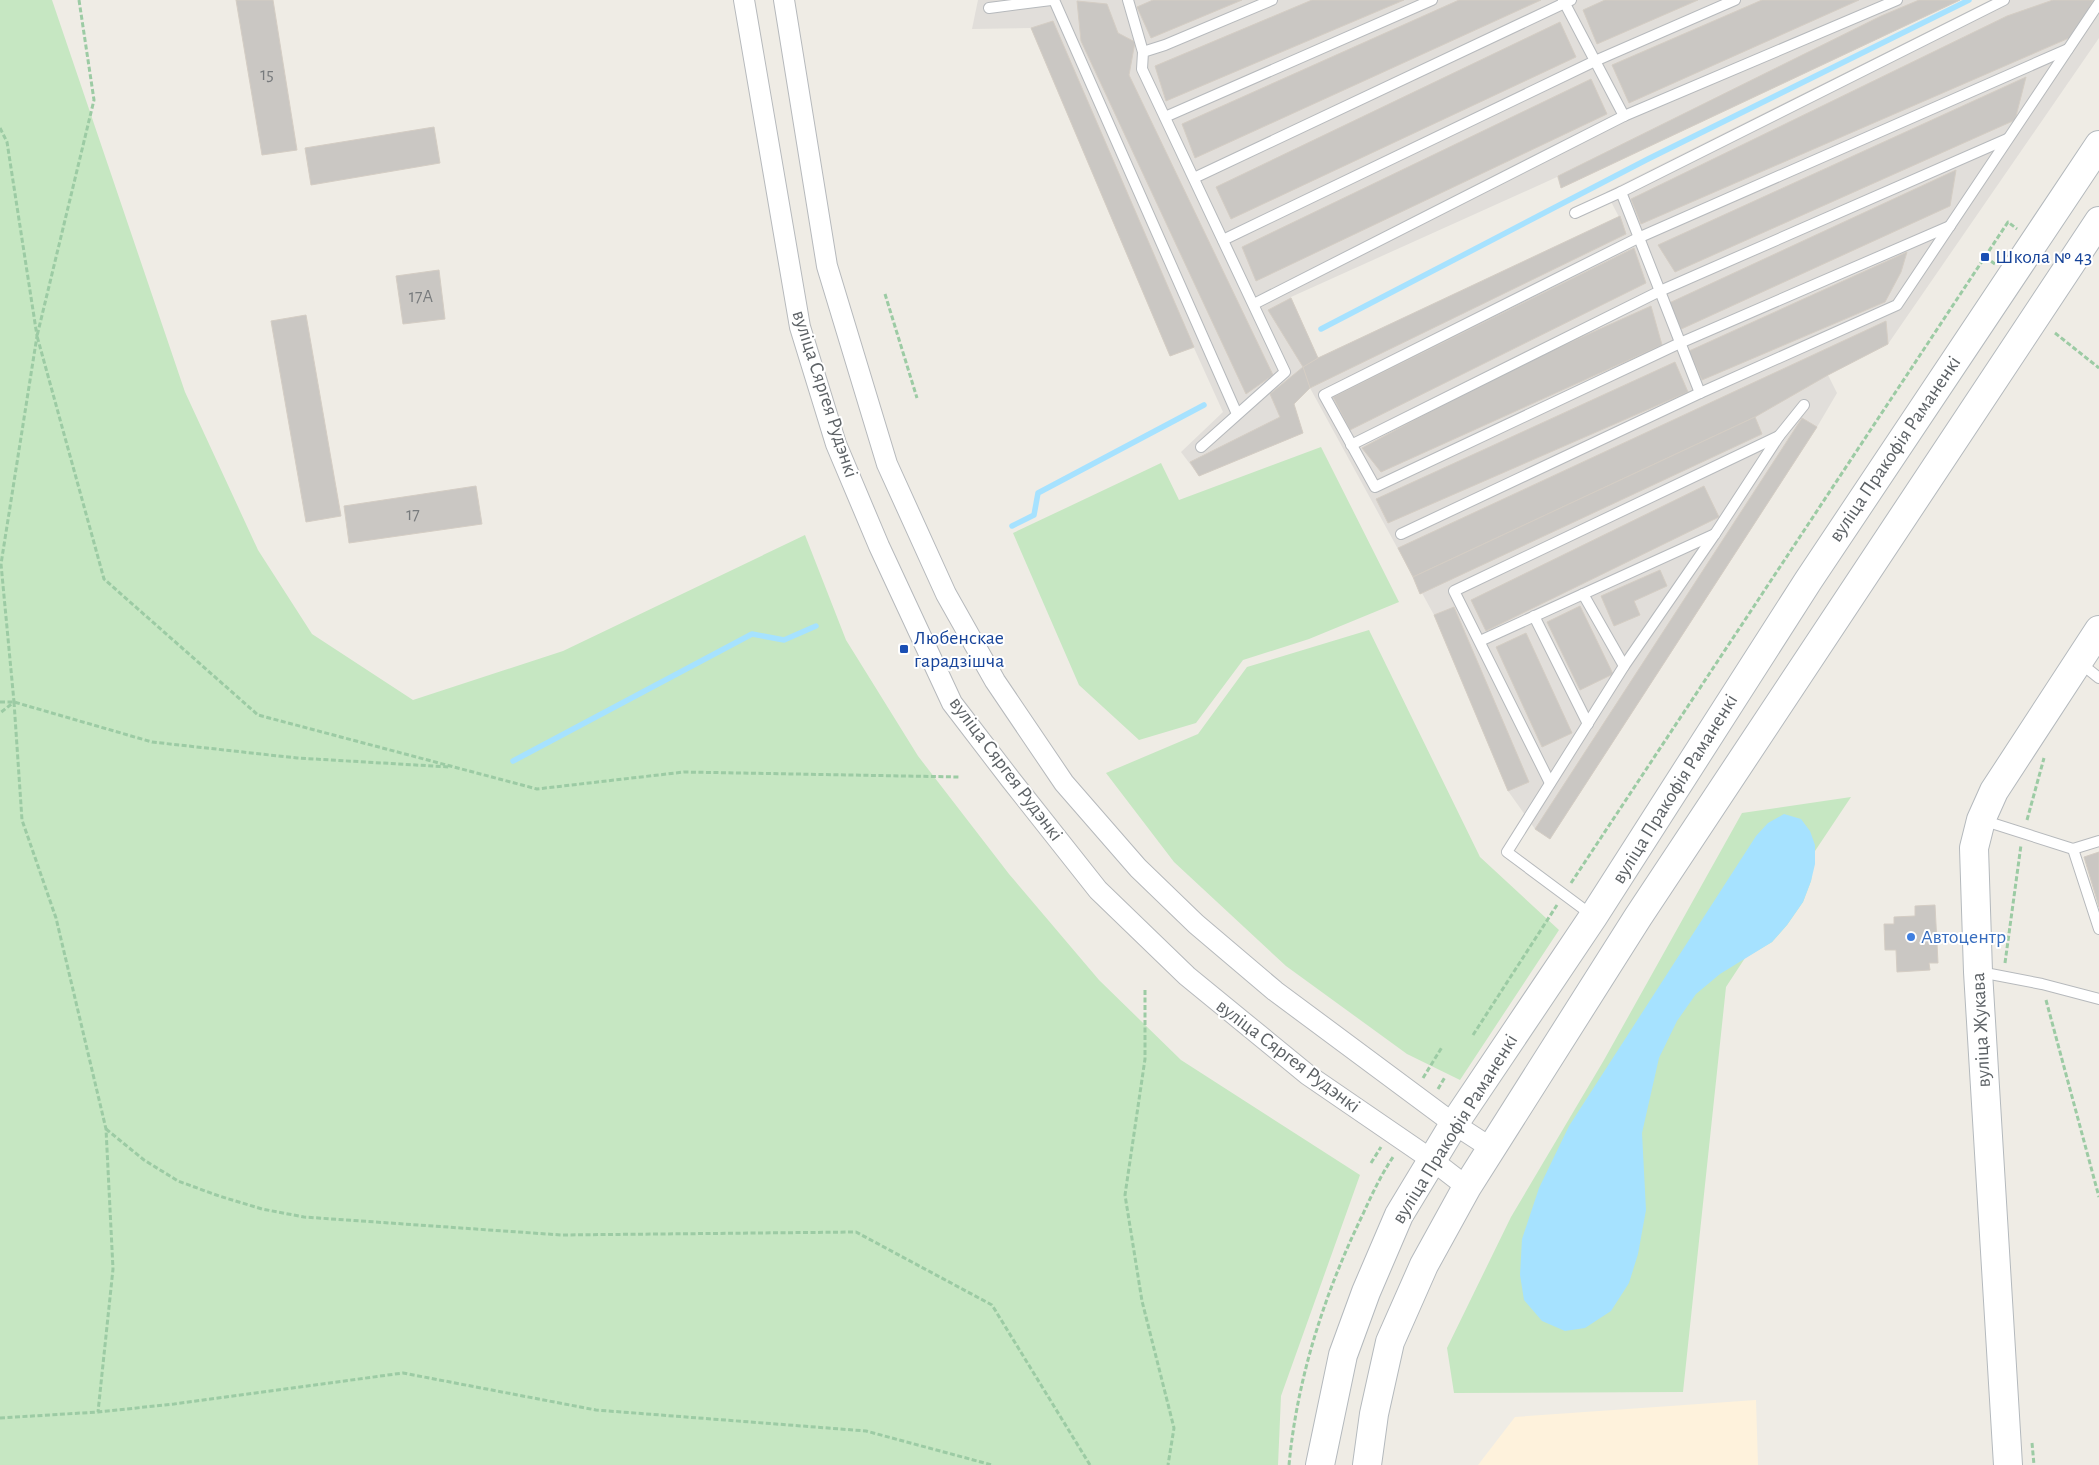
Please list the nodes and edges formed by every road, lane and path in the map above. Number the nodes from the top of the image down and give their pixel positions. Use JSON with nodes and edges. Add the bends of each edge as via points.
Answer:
{"nodes":[{"id":1,"x":79,"y":0,"type":"edge"},
{"id":2,"x":744,"y":0,"type":"edge"},
{"id":3,"x":784,"y":0,"type":"edge"},
{"id":4,"x":1052,"y":0,"type":"edge"},
{"id":5,"x":1128,"y":0,"type":"edge"},
{"id":6,"x":1272,"y":0,"type":"edge"},
{"id":7,"x":1432,"y":0,"type":"edge"},
{"id":8,"x":1735,"y":0,"type":"edge"},
{"id":9,"x":1897,"y":0,"type":"edge"},
{"id":10,"x":2004,"y":0,"type":"edge"},
{"id":11,"x":1566,"y":1,"type":"edge"},
{"id":12,"x":2099,"y":3,"type":"edge"},
{"id":13,"x":989,"y":8,"type":"dead end"},
{"id":14,"x":2068,"y":49,"type":"junction"},
{"id":15,"x":1143,"y":52,"type":"junction"},
{"id":16,"x":1595,"y":61,"type":"junction"},
{"id":17,"x":1624,"y":116,"type":"junction"},
{"id":18,"x":1165,"y":117,"type":"junction"},
{"id":19,"x":0,"y":128,"type":"edge"},
{"id":20,"x":2008,"y":139,"type":"junction"},
{"id":21,"x":2099,"y":145,"type":"edge"},
{"id":22,"x":1194,"y":178,"type":"junction"},
{"id":23,"x":1621,"y":192,"type":"junction"},
{"id":24,"x":1575,"y":213,"type":"dead end"},
{"id":25,"x":2099,"y":220,"type":"edge"},
{"id":26,"x":1950,"y":226,"type":"junction"},
{"id":27,"x":2017,"y":229,"type":"dead end"},
{"id":28,"x":1638,"y":238,"type":"junction"},
{"id":29,"x":1223,"y":240,"type":"junction"},
{"id":30,"x":1660,"y":291,"type":"junction"},
{"id":31,"x":885,"y":294,"type":"dead end"},
{"id":32,"x":1254,"y":304,"type":"junction"},
{"id":33,"x":2055,"y":333,"type":"dead end"},
{"id":34,"x":37,"y":336,"type":"junction"},
{"id":35,"x":1680,"y":343,"type":"junction"},
{"id":36,"x":2099,"y":368,"type":"edge"},
{"id":37,"x":1700,"y":393,"type":"junction"},
{"id":38,"x":917,"y":398,"type":"dead end"},
{"id":39,"x":1804,"y":405,"type":"dead end"},
{"id":40,"x":1238,"y":414,"type":"junction"},
{"id":41,"x":1779,"y":436,"type":"junction"},
{"id":42,"x":1351,"y":445,"type":"junction"},
{"id":43,"x":1201,"y":447,"type":"dead end"},
{"id":44,"x":1401,"y":534,"type":"dead end"},
{"id":45,"x":1715,"y":534,"type":"junction"},
{"id":46,"x":1808,"y":581,"type":"junction"},
{"id":47,"x":1583,"y":594,"type":"junction"},
{"id":48,"x":1844,"y":604,"type":"junction"},
{"id":49,"x":1534,"y":616,"type":"junction"},
{"id":50,"x":2099,"y":630,"type":"edge"},
{"id":51,"x":1480,"y":641,"type":"junction"},
{"id":52,"x":1624,"y":666,"type":"junction"},
{"id":53,"x":2088,"y":670,"type":"edge"},
{"id":54,"x":0,"y":702,"type":"edge"},
{"id":55,"x":14,"y":702,"type":"junction"},
{"id":56,"x":0,"y":713,"type":"edge"},
{"id":57,"x":1588,"y":724,"type":"junction"},
{"id":58,"x":2046,"y":750,"type":"dead end"},
{"id":59,"x":458,"y":768,"type":"junction"},
{"id":60,"x":960,"y":777,"type":"dead end"},
{"id":61,"x":1550,"y":783,"type":"junction"},
{"id":62,"x":1981,"y":820,"type":"junction"},
{"id":63,"x":2023,"y":833,"type":"junction"},
{"id":64,"x":2099,"y":841,"type":"edge"},
{"id":65,"x":2073,"y":849,"type":"junction"},
{"id":66,"x":1564,"y":894,"type":"junction"},
{"id":67,"x":1593,"y":917,"type":"junction"},
{"id":68,"x":2099,"y":929,"type":"edge"},
{"id":69,"x":1991,"y":974,"type":"junction"},
{"id":70,"x":2042,"y":984,"type":"junction"},
{"id":71,"x":1145,"y":990,"type":"dead end"},
{"id":72,"x":2099,"y":999,"type":"edge"},
{"id":73,"x":1473,"y":1034,"type":"dead end"},
{"id":74,"x":1442,"y":1047,"type":"dead end"},
{"id":75,"x":1422,"y":1079,"type":"dead end"},
{"id":76,"x":1454,"y":1124,"type":"junction"},
{"id":77,"x":106,"y":1129,"type":"junction"},
{"id":78,"x":1384,"y":1143,"type":"dead end"},
{"id":79,"x":1490,"y":1148,"type":"junction"},
{"id":80,"x":1397,"y":1151,"type":"dead end"},
{"id":81,"x":1432,"y":1160,"type":"junction"},
{"id":82,"x":1371,"y":1164,"type":"dead end"},
{"id":83,"x":1467,"y":1187,"type":"junction"},
{"id":84,"x":2099,"y":1198,"type":"edge"},
{"id":85,"x":98,"y":1412,"type":"junction"},
{"id":86,"x":0,"y":1418,"type":"edge"},
{"id":87,"x":2031,"y":1435,"type":"dead end"},
{"id":88,"x":992,"y":1465,"type":"edge"},
{"id":89,"x":1090,"y":1465,"type":"edge"},
{"id":90,"x":1168,"y":1465,"type":"edge"},
{"id":91,"x":1289,"y":1465,"type":"edge"},
{"id":92,"x":1320,"y":1465,"type":"edge"},
{"id":93,"x":1367,"y":1465,"type":"edge"},
{"id":94,"x":2008,"y":1465,"type":"edge"},
{"id":95,"x":2034,"y":1465,"type":"edge"}],
"edges":[{"from":1,"to":34,"type":"path","via":[[94,100]]},
{"from":2,"to":81,"type":"street","name":"вуліца Сяргея Рудэнкі","via":[[800,327],[836,444],[952,703],[1098,890],[1186,976],[1308,1075]]},
{"from":3,"to":76,"type":"street","name":"вуліца Сяргея Рудэнкі","via":[[827,266],[887,464],[946,594],[995,681],[1064,783],[1138,868],[1196,924],[1275,991]]},
{"from":4,"to":13,"type":"lane"},
{"from":4,"to":40,"type":"lane"},
{"from":5,"to":15,"type":"lane"},
{"from":6,"to":15,"type":"lane"},
{"from":7,"to":18,"type":"lane"},
{"from":8,"to":16,"type":"lane"},
{"from":9,"to":17,"type":"lane"},
{"from":10,"to":23,"type":"lane"},
{"from":11,"to":16,"type":"lane"},
{"from":11,"to":22,"type":"lane"},
{"from":12,"to":14,"type":"lane"},
{"from":14,"to":20,"type":"lane"},
{"from":14,"to":28,"type":"lane"},
{"from":15,"to":18,"type":"lane","via":[[1142,69]]},
{"from":16,"to":17,"type":"lane"},
{"from":16,"to":29,"type":"lane"},
{"from":17,"to":32,"type":"lane"},
{"from":18,"to":22,"type":"lane"},
{"from":19,"to":34,"type":"path","via":[[6,142]]},
{"from":20,"to":26,"type":"lane"},
{"from":20,"to":30,"type":"lane"},
{"from":21,"to":46,"type":"street","name":"вуліца Пракофія Раманенкі"},
{"from":22,"to":29,"type":"lane"},
{"from":23,"to":24,"type":"lane"},
{"from":23,"to":28,"type":"lane"},
{"from":25,"to":48,"type":"street","name":"вуліца Пракофія Раманенкі"},
{"from":26,"to":35,"type":"lane"},
{"from":26,"to":37,"type":"lane","via":[[1897,304]]},
{"from":27,"to":66,"type":"path","via":[[2008,222]]},
{"from":28,"to":30,"type":"lane"},
{"from":28,"to":42,"type":"lane","via":[[1324,395]]},
{"from":29,"to":32,"type":"lane"},
{"from":30,"to":35,"type":"lane"},
{"from":30,"to":42,"type":"lane"},
{"from":31,"to":38,"type":"path"},
{"from":32,"to":40,"type":"lane","via":[[1285,372]]},
{"from":33,"to":36,"type":"path"},
{"from":34,"to":55,"type":"path","via":[[1,564]]},
{"from":34,"to":59,"type":"path","via":[[104,579],[258,715]]},
{"from":35,"to":37,"type":"lane"},
{"from":35,"to":42,"type":"lane","via":[[1375,487]]},
{"from":37,"to":44,"type":"lane"},
{"from":39,"to":41,"type":"lane"},
{"from":40,"to":43,"type":"lane"},
{"from":41,"to":45,"type":"lane"},
{"from":41,"to":51,"type":"lane","via":[[1454,591]]},
{"from":45,"to":47,"type":"lane"},
{"from":45,"to":52,"type":"lane"},
{"from":46,"to":48,"type":"street","via":[[1804,593],[1814,610],[1833,612]]},
{"from":46,"to":67,"type":"street","name":"вуліца Пракофія Раманенкі"},
{"from":47,"to":49,"type":"lane"},
{"from":47,"to":52,"type":"lane"},
{"from":48,"to":79,"type":"street","name":"вуліца Пракофія Раманенкі"},
{"from":49,"to":51,"type":"lane"},
{"from":49,"to":57,"type":"lane"},
{"from":50,"to":53,"type":"street","name":"вуліца Жукава"},
{"from":51,"to":61,"type":"lane"},
{"from":52,"to":57,"type":"lane"},
{"from":53,"to":62,"type":"street","name":"вуліца Жукава","via":[[1994,791]]},
{"from":54,"to":55,"type":"path"},
{"from":55,"to":56,"type":"path"},
{"from":55,"to":59,"type":"path","via":[[152,742],[298,758]]},
{"from":55,"to":77,"type":"path","via":[[22,820],[56,918]]},
{"from":57,"to":61,"type":"lane"},
{"from":58,"to":63,"type":"path"},
{"from":59,"to":60,"type":"path","via":[[538,789],[684,772]]},
{"from":61,"to":66,"type":"lane","via":[[1507,852]]},
{"from":62,"to":63,"type":"lane"},
{"from":62,"to":69,"type":"street","name":"вуліца Жукава","via":[[1973,859]]},
{"from":63,"to":65,"type":"lane"},
{"from":63,"to":69,"type":"path"},
{"from":64,"to":65,"type":"lane"},
{"from":65,"to":68,"type":"lane"},
{"from":66,"to":67,"type":"lane"},
{"from":66,"to":73,"type":"path"},
{"from":67,"to":76,"type":"street","name":"вуліца Пракофія Раманенкі"},
{"from":69,"to":70,"type":"lane"},
{"from":69,"to":94,"type":"street","name":"вуліца Жукава"},
{"from":70,"to":72,"type":"lane"},
{"from":70,"to":84,"type":"path"},
{"from":71,"to":90,"type":"path","via":[[1145,1059],[1125,1195],[1142,1301],[1174,1428]]},
{"from":74,"to":75,"type":"path"},
{"from":76,"to":79,"type":"street","name":"вуліца Сяргея Рудэнкі"},
{"from":76,"to":81,"type":"street","name":"вуліца Пракофія Раманенкі"},
{"from":77,"to":85,"type":"path","via":[[113,1269]]},
{"from":77,"to":89,"type":"path","via":[[144,1160],[178,1181],[262,1209],[304,1217],[562,1235],[856,1232],[992,1305]]},
{"from":78,"to":82,"type":"path"},
{"from":79,"to":83,"type":"street","name":"вуліца Пракофія Раманенкі"},
{"from":80,"to":91,"type":"path","via":[[1383,1172],[1346,1248],[1326,1298],[1307,1363]]},
{"from":81,"to":83,"type":"street","name":"вуліца Сяргея Рудэнкі"},
{"from":81,"to":92,"type":"street","name":"вуліца Пракофія Раманенкі","via":[[1399,1215],[1363,1301],[1343,1356]]},
{"from":83,"to":93,"type":"street","name":"вуліца Пракофія Раманенкі","via":[[1424,1265],[1390,1342]]},
{"from":85,"to":86,"type":"path"},
{"from":85,"to":88,"type":"path","via":[[402,1373],[596,1410],[866,1430]]},
{"from":87,"to":95,"type":"path"}]}
